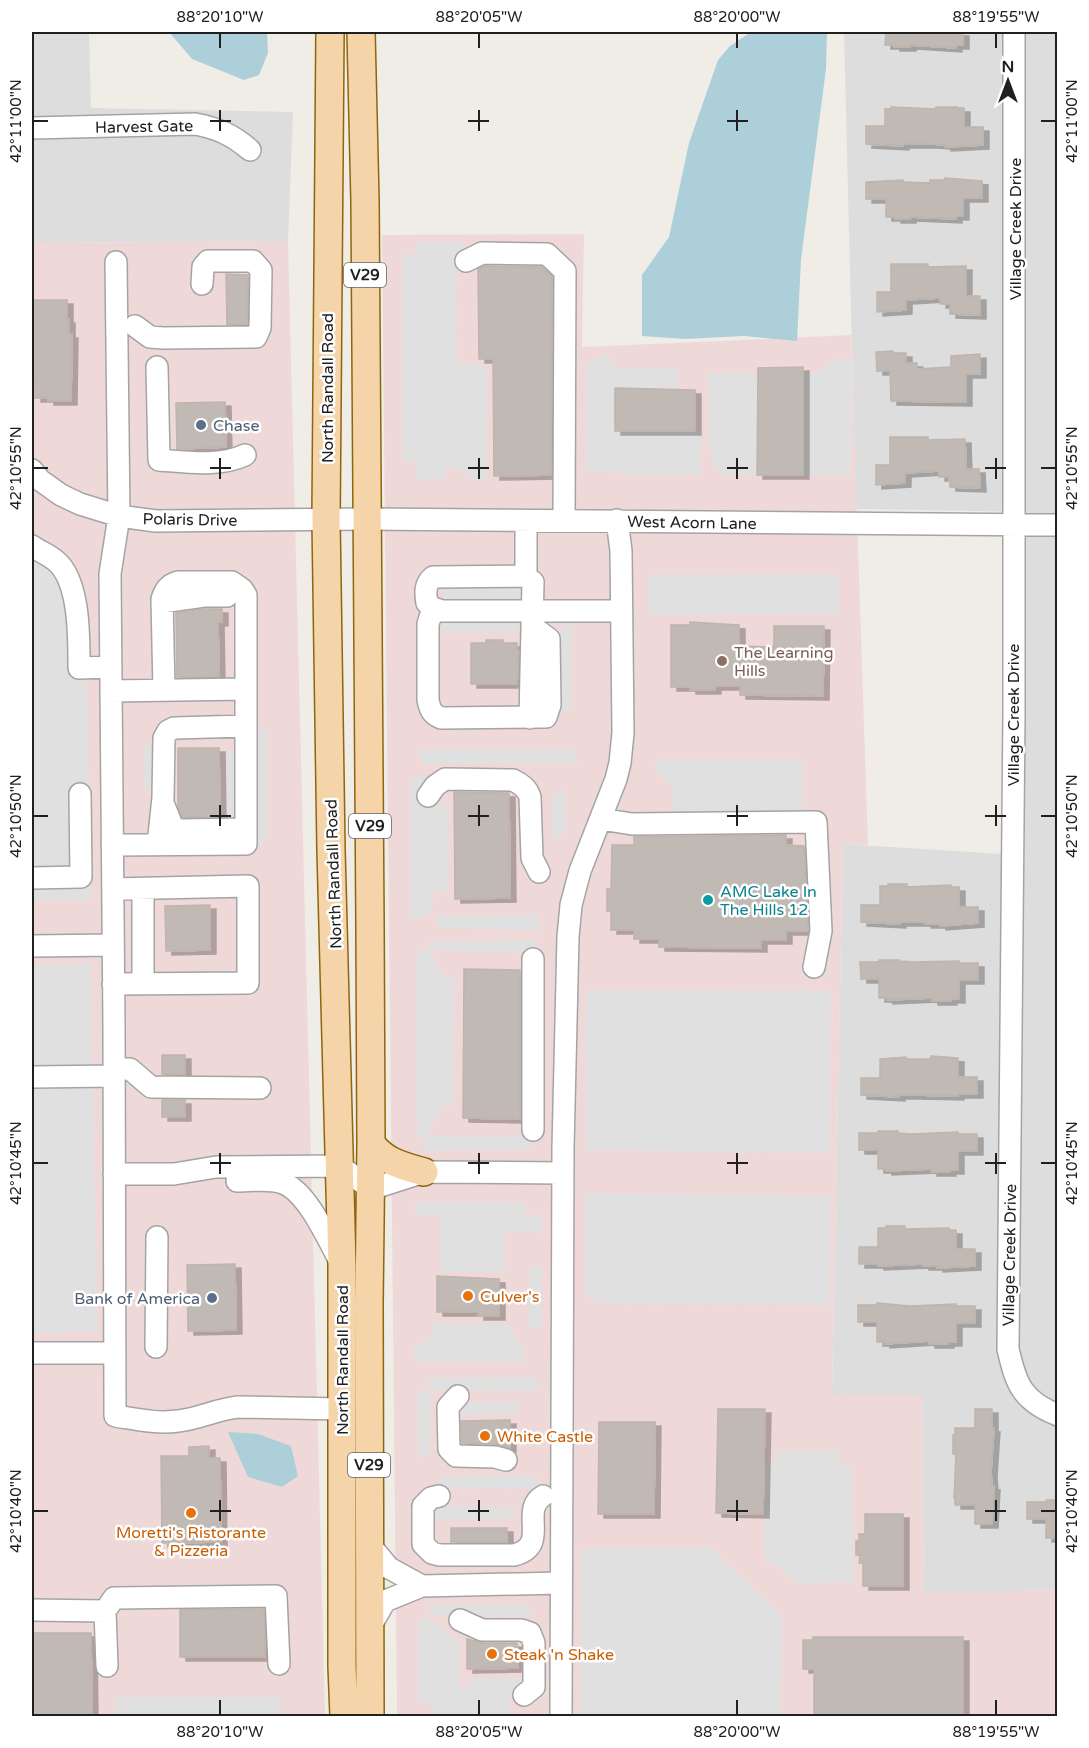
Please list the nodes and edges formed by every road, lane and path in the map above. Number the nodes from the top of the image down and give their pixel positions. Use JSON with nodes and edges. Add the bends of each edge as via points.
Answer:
{"nodes":[{"id":1,"x":330,"y":32,"type":"edge"},
{"id":2,"x":361,"y":32,"type":"edge"},
{"id":3,"x":1014,"y":32,"type":"edge"},
{"id":4,"x":32,"y":128,"type":"edge"},
{"id":5,"x":250,"y":150,"type":"dead end"},
{"id":6,"x":466,"y":261,"type":"dead end"},
{"id":7,"x":116,"y":262,"type":"dead end"},
{"id":8,"x":202,"y":284,"type":"dead end"},
{"id":9,"x":135,"y":326,"type":"dead end"},
{"id":10,"x":157,"y":367,"type":"dead end"},
{"id":11,"x":245,"y":455,"type":"dead end"},
{"id":12,"x":32,"y":470,"type":"edge"},
{"id":13,"x":119,"y":516,"type":"junction"},
{"id":14,"x":326,"y":519,"type":"junction"},
{"id":15,"x":366,"y":519,"type":"junction"},
{"id":16,"x":564,"y":520,"type":"junction"},
{"id":17,"x":617,"y":520,"type":"junction"},
{"id":18,"x":526,"y":521,"type":"junction"},
{"id":19,"x":1014,"y":525,"type":"junction"},
{"id":20,"x":1058,"y":525,"type":"edge"},
{"id":21,"x":32,"y":546,"type":"edge"},
{"id":22,"x":526,"y":576,"type":"junction"},
{"id":23,"x":433,"y":608,"type":"junction"},
{"id":24,"x":621,"y":611,"type":"junction"},
{"id":25,"x":533,"y":620,"type":"junction"},
{"id":26,"x":111,"y":667,"type":"junction"},
{"id":27,"x":246,"y":689,"type":"junction"},
{"id":28,"x":164,"y":690,"type":"junction"},
{"id":29,"x":111,"y":691,"type":"junction"},
{"id":30,"x":246,"y":726,"type":"junction"},
{"id":31,"x":80,"y":794,"type":"dead end"},
{"id":32,"x":428,"y":796,"type":"dead end"},
{"id":33,"x":163,"y":803,"type":"junction"},
{"id":34,"x":601,"y":819,"type":"junction"},
{"id":35,"x":246,"y":829,"type":"junction"},
{"id":36,"x":158,"y":844,"type":"junction"},
{"id":37,"x":112,"y":845,"type":"junction"},
{"id":38,"x":539,"y":872,"type":"dead end"},
{"id":39,"x":32,"y":878,"type":"edge"},
{"id":40,"x":113,"y":889,"type":"junction"},
{"id":41,"x":143,"y":889,"type":"junction"},
{"id":42,"x":113,"y":945,"type":"junction"},
{"id":43,"x":32,"y":946,"type":"edge"},
{"id":44,"x":532,"y":959,"type":"dead end"},
{"id":45,"x":814,"y":967,"type":"dead end"},
{"id":46,"x":144,"y":983,"type":"junction"},
{"id":47,"x":113,"y":984,"type":"junction"},
{"id":48,"x":114,"y":1072,"type":"junction"},
{"id":49,"x":32,"y":1077,"type":"edge"},
{"id":50,"x":260,"y":1088,"type":"dead end"},
{"id":51,"x":533,"y":1130,"type":"dead end"},
{"id":52,"x":371,"y":1143,"type":"junction"},
{"id":53,"x":340,"y":1166,"type":"junction"},
{"id":54,"x":424,"y":1172,"type":"junction"},
{"id":55,"x":563,"y":1173,"type":"junction"},
{"id":56,"x":114,"y":1174,"type":"junction"},
{"id":57,"x":174,"y":1174,"type":"junction"},
{"id":58,"x":371,"y":1189,"type":"junction"},
{"id":59,"x":157,"y":1237,"type":"dead end"},
{"id":60,"x":342,"y":1265,"type":"junction"},
{"id":61,"x":156,"y":1347,"type":"dead end"},
{"id":62,"x":32,"y":1353,"type":"edge"},
{"id":63,"x":115,"y":1353,"type":"junction"},
{"id":64,"x":458,"y":1396,"type":"dead end"},
{"id":65,"x":341,"y":1409,"type":"junction"},
{"id":66,"x":1058,"y":1415,"type":"edge"},
{"id":67,"x":506,"y":1460,"type":"dead end"},
{"id":68,"x":439,"y":1496,"type":"dead end"},
{"id":69,"x":543,"y":1496,"type":"dead end"},
{"id":70,"x":369,"y":1544,"type":"junction"},
{"id":71,"x":560,"y":1583,"type":"junction"},
{"id":72,"x":422,"y":1586,"type":"junction"},
{"id":73,"x":32,"y":1610,"type":"edge"},
{"id":74,"x":105,"y":1611,"type":"junction"},
{"id":75,"x":460,"y":1620,"type":"dead end"},
{"id":76,"x":370,"y":1627,"type":"junction"},
{"id":77,"x":279,"y":1664,"type":"dead end"},
{"id":78,"x":107,"y":1666,"type":"dead end"},
{"id":79,"x":524,"y":1695,"type":"dead end"},
{"id":80,"x":344,"y":1716,"type":"edge"},
{"id":81,"x":370,"y":1716,"type":"edge"},
{"id":82,"x":561,"y":1716,"type":"edge"}],
"edges":[{"from":1,"to":14,"type":"main road","name":"North Randall Road","number":"V29"},
{"from":2,"to":15,"type":"main road","name":"North Randall Road","number":"V29"},
{"from":3,"to":19,"type":"street","name":"Village Creek Drive"},
{"from":4,"to":5,"type":"street","name":"Harvest Gate","via":[[195,124],[228,134]]},
{"from":6,"to":16,"type":"street","via":[[482,253],[547,254],[564,271]]},
{"from":7,"to":13,"type":"street"},
{"from":8,"to":9,"type":"street","via":[[203,267],[208,261],[253,261],[261,270],[260,328],[256,337],[150,337]]},
{"from":10,"to":11,"type":"street","via":[[159,460],[227,461]]},
{"from":12,"to":13,"type":"street","name":"Polaris Drive","via":[[60,495]]},
{"from":13,"to":14,"type":"street","name":"Polaris Drive","via":[[156,521]]},
{"from":13,"to":26,"type":"street","via":[[110,574]]},
{"from":14,"to":15,"type":"street","name":"West Acorn Lane"},
{"from":14,"to":53,"type":"main road","name":"North Randall Road","number":"V29"},
{"from":15,"to":18,"type":"street","name":"West Acorn Lane"},
{"from":15,"to":52,"type":"main road","name":"North Randall Road","number":"V29"},
{"from":16,"to":17,"type":"street","name":"West Acorn Lane"},
{"from":16,"to":18,"type":"street","name":"West Acorn Lane"},
{"from":17,"to":19,"type":"street","name":"West Acorn Lane"},
{"from":17,"to":24,"type":"street"},
{"from":18,"to":22,"type":"street"},
{"from":19,"to":20,"type":"street","name":"West Acorn Lane"},
{"from":19,"to":66,"type":"street","name":"Village Creek Drive","via":[[1008,1349],[1024,1394]]},
{"from":21,"to":26,"type":"street","via":[[57,561],[66,577],[78,610],[79,668]]},
{"from":22,"to":23,"type":"street","via":[[433,577],[426,590],[427,603]]},
{"from":22,"to":25,"type":"street","via":[[533,582]]},
{"from":23,"to":25,"type":"street"},
{"from":23,"to":25,"type":"street","via":[[428,624],[429,708],[434,715],[449,718],[530,718]]},
{"from":24,"to":25,"type":"street"},
{"from":24,"to":34,"type":"street","via":[[620,763]]},
{"from":26,"to":29,"type":"street"},
{"from":27,"to":28,"type":"street"},
{"from":27,"to":28,"type":"street","via":[[246,596],[242,589],[232,582],[178,582],[165,591],[162,602]]},
{"from":27,"to":30,"type":"street"},
{"from":28,"to":29,"type":"street"},
{"from":29,"to":37,"type":"street"},
{"from":30,"to":33,"type":"street","via":[[168,731],[164,738]]},
{"from":30,"to":35,"type":"street"},
{"from":31,"to":39,"type":"street","via":[[81,877]]},
{"from":32,"to":38,"type":"street","via":[[444,779],[513,780],[520,784],[530,797],[532,858]]},
{"from":33,"to":35,"type":"street","via":[[173,828]]},
{"from":33,"to":36,"type":"street"},
{"from":34,"to":45,"type":"street","via":[[632,824],[816,822],[821,931]]},
{"from":34,"to":55,"type":"street","via":[[582,863],[571,905]]},
{"from":35,"to":36,"type":"street","via":[[246,844]]},
{"from":36,"to":37,"type":"street"},
{"from":37,"to":40,"type":"street"},
{"from":40,"to":41,"type":"street"},
{"from":40,"to":42,"type":"street"},
{"from":41,"to":46,"type":"street"},
{"from":41,"to":46,"type":"street","via":[[248,886],[248,983]]},
{"from":42,"to":43,"type":"street"},
{"from":42,"to":47,"type":"street"},
{"from":44,"to":51,"type":"street"},
{"from":46,"to":47,"type":"street"},
{"from":47,"to":48,"type":"street"},
{"from":48,"to":49,"type":"street"},
{"from":48,"to":50,"type":"street","via":[[130,1069],[151,1087]]},
{"from":48,"to":56,"type":"street"},
{"from":52,"to":54,"type":"main road","via":[[379,1154],[398,1165]]},
{"from":52,"to":58,"type":"main road","name":"North Randall Road","number":"V29"},
{"from":53,"to":57,"type":"street","via":[[216,1167]]},
{"from":53,"to":58,"type":"street"},
{"from":53,"to":60,"type":"main road","name":"North Randall Road","number":"V29"},
{"from":54,"to":55,"type":"street"},
{"from":54,"to":58,"type":"street"},
{"from":55,"to":71,"type":"street"},
{"from":56,"to":57,"type":"street"},
{"from":56,"to":63,"type":"street"},
{"from":57,"to":60,"type":"street","via":[[213,1181],[281,1182],[294,1189]]},
{"from":58,"to":70,"type":"main road","name":"North Randall Road","number":"V29"},
{"from":59,"to":61,"type":"street"},
{"from":60,"to":65,"type":"main road","name":"North Randall Road","number":"V29"},
{"from":62,"to":63,"type":"street"},
{"from":63,"to":65,"type":"street","via":[[115,1416],[170,1422],[222,1408]]},
{"from":64,"to":67,"type":"street","via":[[448,1407],[449,1449],[456,1456]]},
{"from":65,"to":80,"type":"main road","name":"North Randall Road","number":"V29"},
{"from":68,"to":69,"type":"street","via":[[423,1506],[422,1535],[427,1550],[440,1555],[514,1555],[525,1551],[534,1535],[534,1505]]},
{"from":70,"to":72,"type":"street","via":[[389,1568]]},
{"from":70,"to":76,"type":"main road","name":"North Randall Road","number":"V29"},
{"from":71,"to":72,"type":"street"},
{"from":71,"to":82,"type":"street"},
{"from":72,"to":76,"type":"street","via":[[385,1601]]},
{"from":73,"to":74,"type":"street"},
{"from":74,"to":77,"type":"street","via":[[114,1598],[276,1596]]},
{"from":74,"to":78,"type":"street"},
{"from":75,"to":79,"type":"street","via":[[482,1630],[530,1633],[534,1643],[534,1687]]},
{"from":76,"to":81,"type":"main road","name":"North Randall Road","number":"V29"}]}
